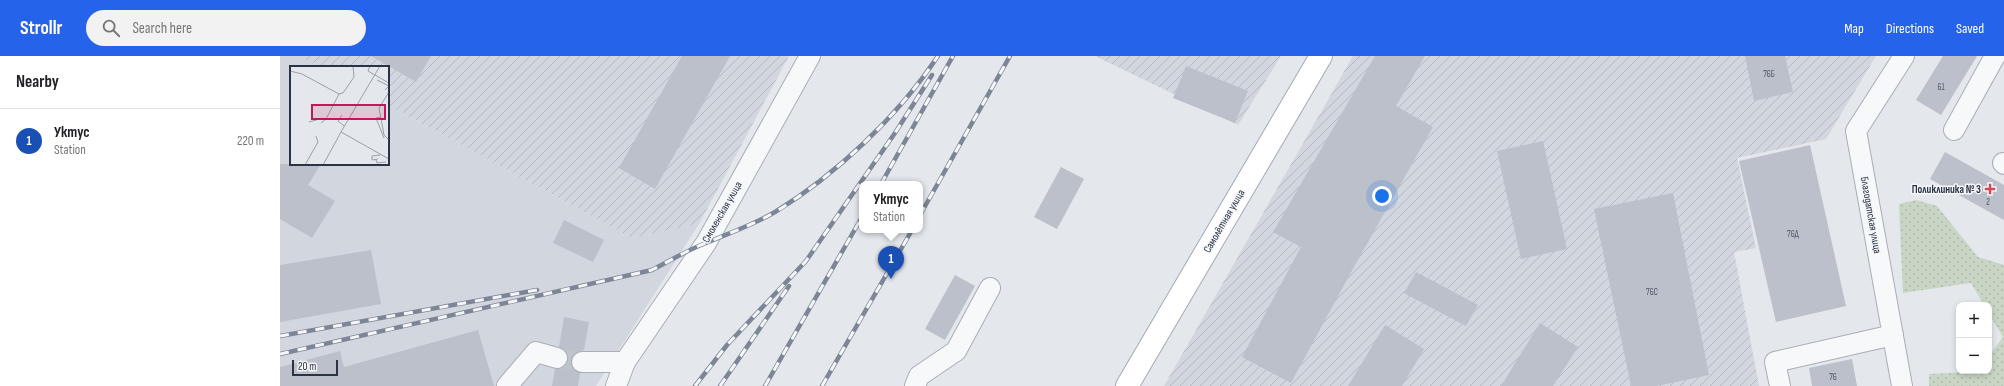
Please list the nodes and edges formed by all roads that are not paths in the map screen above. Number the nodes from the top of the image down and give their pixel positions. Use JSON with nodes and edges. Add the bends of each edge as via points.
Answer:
{"nodes":[{"id":1,"x":810,"y":56,"type":"edge"},
{"id":2,"x":1321,"y":56,"type":"edge"},
{"id":3,"x":1904,"y":56,"type":"edge"},
{"id":4,"x":1996,"y":56,"type":"edge"},
{"id":5,"x":1954,"y":130,"type":"dead end"},
{"id":6,"x":990,"y":288,"type":"dead end"},
{"id":7,"x":1893,"y":335,"type":"junction"},
{"id":8,"x":557,"y":358,"type":"tunnel mouth"},
{"id":9,"x":582,"y":362,"type":"tunnel mouth"},
{"id":10,"x":625,"y":362,"type":"junction"},
{"id":11,"x":507,"y":386,"type":"edge"},
{"id":12,"x":616,"y":386,"type":"edge"},
{"id":13,"x":915,"y":386,"type":"edge"},
{"id":14,"x":1127,"y":386,"type":"edge"},
{"id":15,"x":1780,"y":386,"type":"edge"},
{"id":16,"x":1902,"y":386,"type":"edge"}],
"edges":[{"from":1,"to":10,"type":"street","name":"Смоленская улица","via":[[706,243]]},
{"from":2,"to":14,"type":"main road","name":"Самолётная улица"},
{"from":3,"to":7,"type":"street","name":"Благодатская улица","via":[[1856,130]]},
{"from":4,"to":5,"type":"street"},
{"from":6,"to":13,"type":"street","via":[[956,351],[918,376]]},
{"from":7,"to":15,"type":"street","via":[[1775,362]]},
{"from":7,"to":16,"type":"street","name":"Благодатская улица"},
{"from":8,"to":11,"type":"street","via":[[536,352]]},
{"from":9,"to":10,"type":"street"},
{"from":10,"to":12,"type":"street","name":"Смоленская улица"}]}
